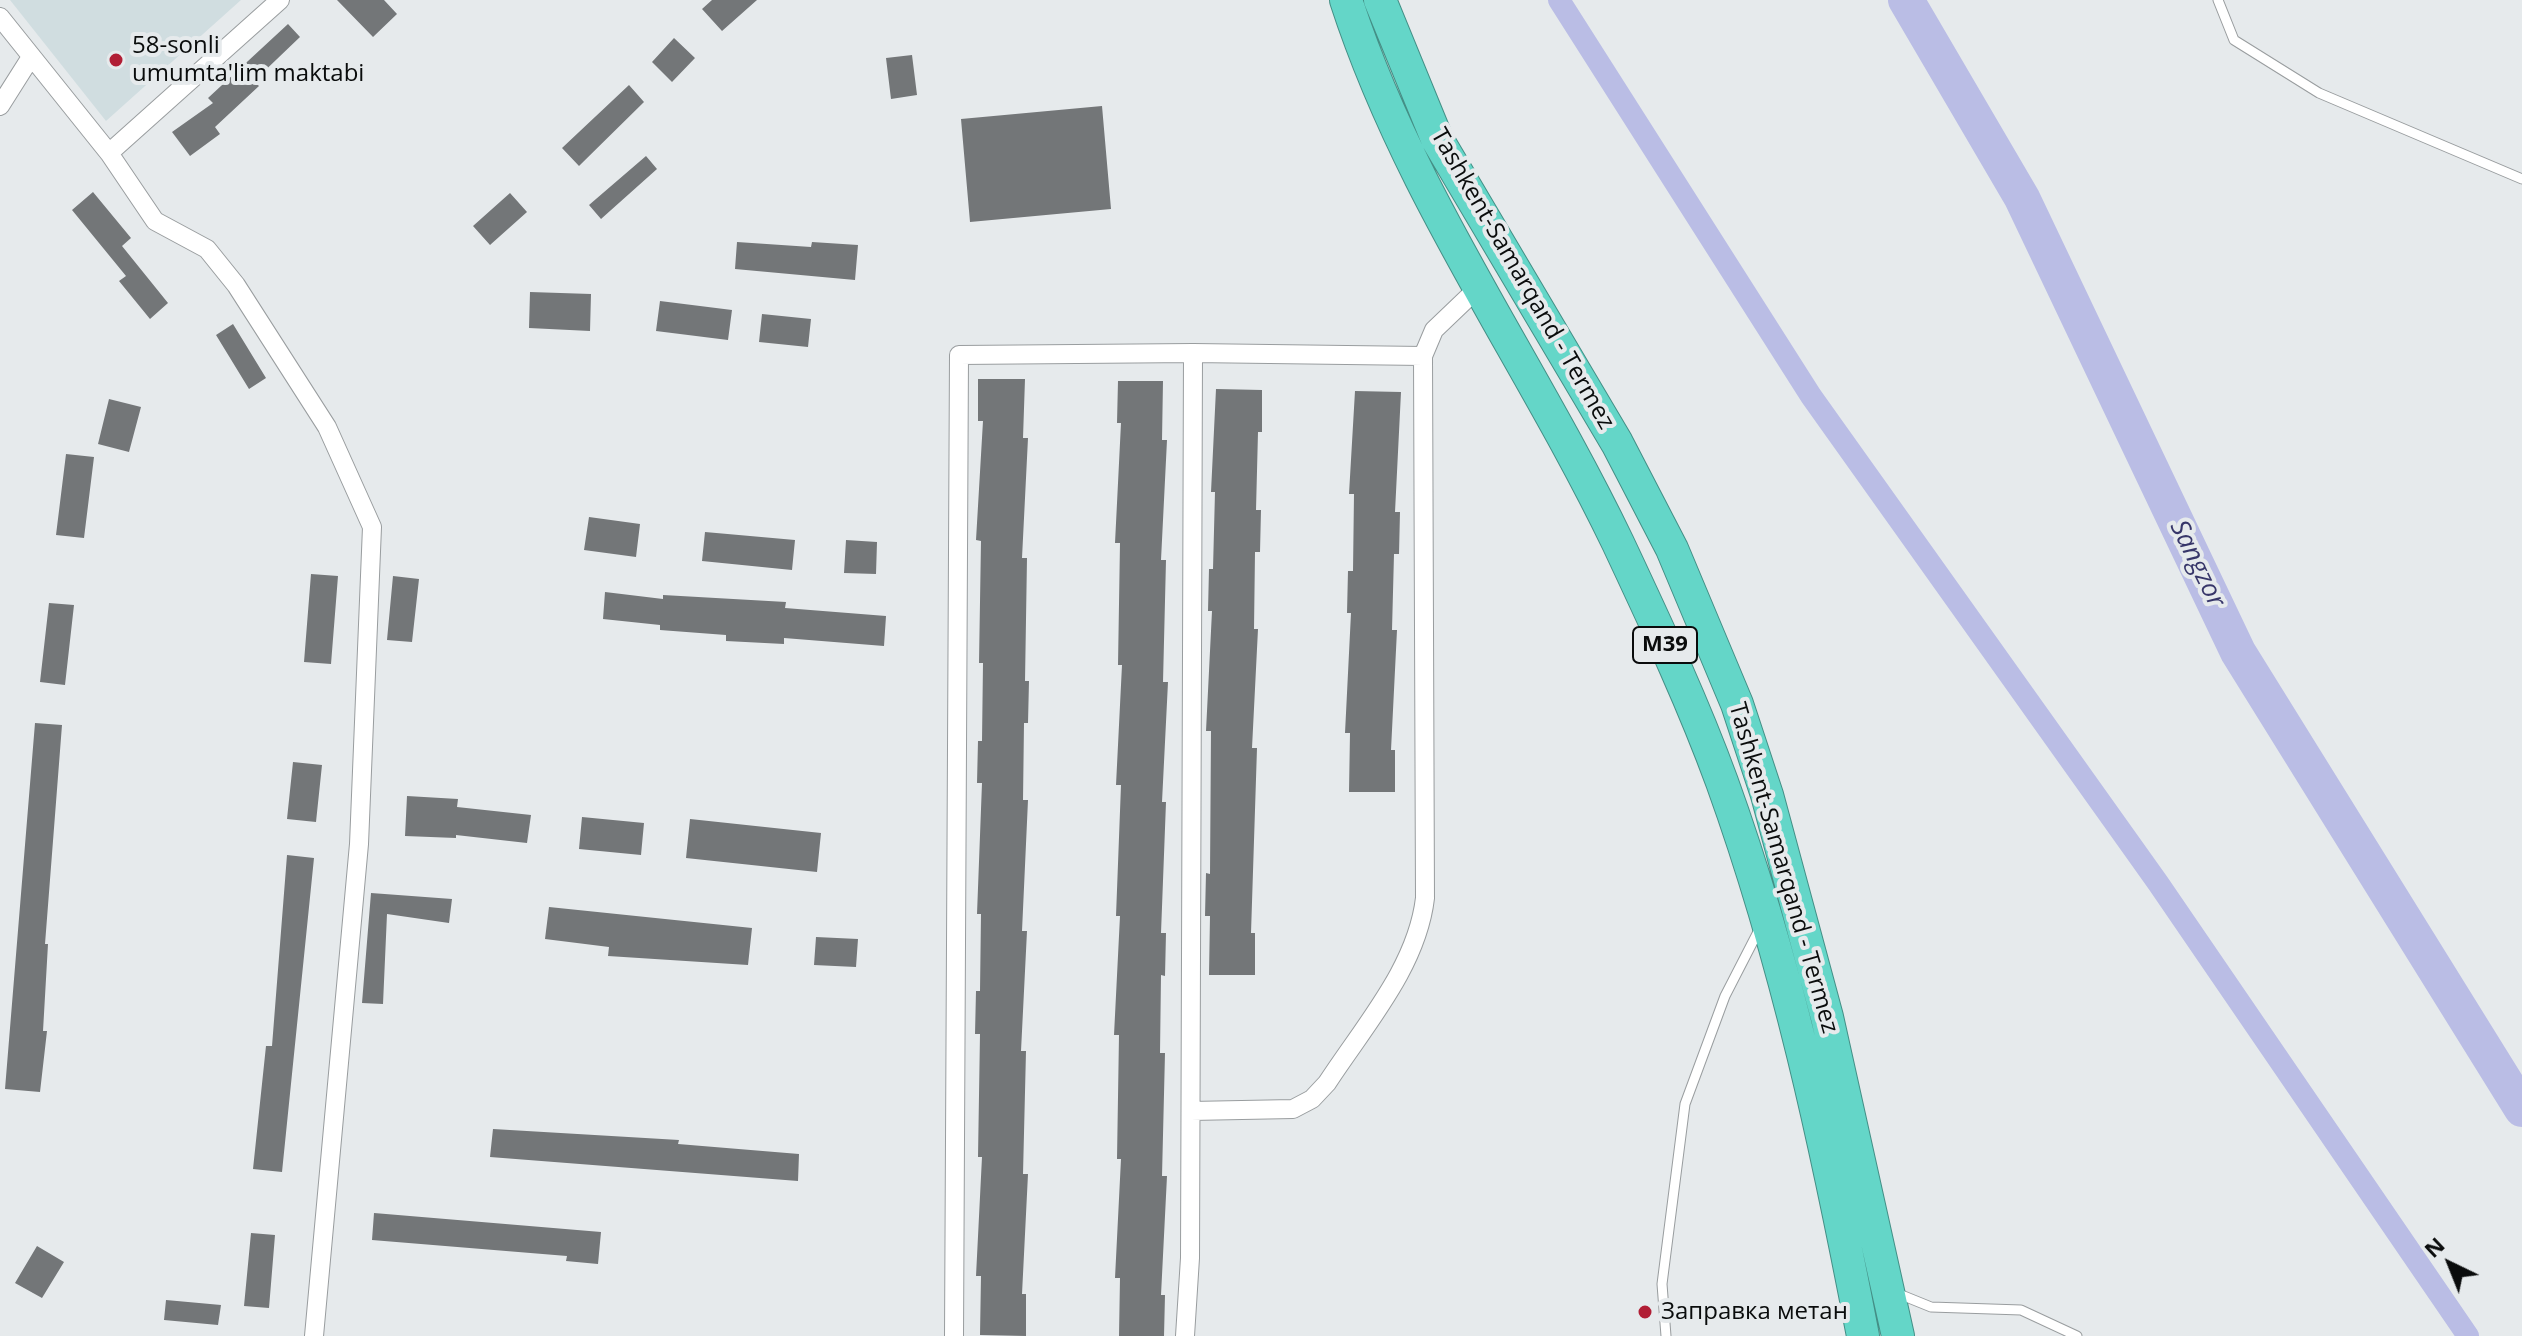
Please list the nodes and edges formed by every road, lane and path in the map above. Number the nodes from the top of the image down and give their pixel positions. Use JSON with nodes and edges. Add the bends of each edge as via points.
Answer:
{"nodes":[{"id":1,"x":280,"y":0,"type":"edge"},
{"id":2,"x":1346,"y":0,"type":"edge"},
{"id":3,"x":1380,"y":0,"type":"edge"},
{"id":4,"x":2218,"y":0,"type":"edge"},
{"id":5,"x":0,"y":17,"type":"edge"},
{"id":6,"x":31,"y":57,"type":"junction"},
{"id":7,"x":0,"y":106,"type":"edge"},
{"id":8,"x":109,"y":153,"type":"junction"},
{"id":9,"x":2522,"y":179,"type":"edge"},
{"id":10,"x":1479,"y":287,"type":"junction"},
{"id":11,"x":1193,"y":353,"type":"junction"},
{"id":12,"x":1423,"y":356,"type":"junction"},
{"id":13,"x":1617,"y":443,"type":"junction"},
{"id":14,"x":1579,"y":469,"type":"junction"},
{"id":15,"x":1766,"y":916,"type":"junction"},
{"id":16,"x":1191,"y":1111,"type":"junction"},
{"id":17,"x":1890,"y":1290,"type":"junction"},
{"id":18,"x":314,"y":1336,"type":"edge"},
{"id":19,"x":954,"y":1336,"type":"edge"},
{"id":20,"x":1185,"y":1336,"type":"edge"},
{"id":21,"x":1666,"y":1336,"type":"edge"},
{"id":22,"x":1863,"y":1336,"type":"edge"},
{"id":23,"x":1898,"y":1336,"type":"edge"},
{"id":24,"x":2077,"y":1336,"type":"edge"}],
"edges":[{"from":1,"to":8,"type":"street"},
{"from":2,"to":10,"type":"highway","name":"Tashkent-Samarqand - Termez","number":"M39","via":[[1369,70],[1407,156]]},
{"from":3,"to":13,"type":"highway","name":"Tashkent-Samarqand - Termez","number":"M39","via":[[1437,139]]},
{"from":4,"to":9,"type":"lane","via":[[2234,40],[2319,93]]},
{"from":5,"to":6,"type":"street"},
{"from":6,"to":7,"type":"street"},
{"from":6,"to":8,"type":"street"},
{"from":8,"to":18,"type":"street","via":[[155,221],[207,249],[236,285],[327,427],[372,527],[359,844]]},
{"from":10,"to":12,"type":"street","via":[[1434,330]]},
{"from":10,"to":14,"type":"highway","name":"Tashkent-Samarqand - Termez","number":"M39"},
{"from":11,"to":12,"type":"street"},
{"from":11,"to":16,"type":"street"},
{"from":11,"to":19,"type":"street","via":[[959,355]]},
{"from":12,"to":16,"type":"street","via":[[1422,926],[1411,954],[1312,1099],[1293,1109]]},
{"from":13,"to":14,"type":"highway","via":[[1589,443]]},
{"from":13,"to":17,"type":"highway","name":"Tashkent-Samarqand - Termez","number":"M39","via":[[1672,549],[1737,704],[1767,795],[1827,1017]]},
{"from":14,"to":15,"type":"highway","name":"Tashkent-Samarqand - Termez","number":"M39","via":[[1678,671]]},
{"from":15,"to":21,"type":"lane","via":[[1725,996],[1685,1104],[1662,1284]]},
{"from":15,"to":22,"type":"highway","name":"Tashkent-Samarqand - Termez","number":"M39","via":[[1830,1167]]},
{"from":16,"to":20,"type":"street"},
{"from":17,"to":23,"type":"highway","name":"Tashkent-Samarqand - Termez","number":"M39"},
{"from":17,"to":24,"type":"lane","via":[[1931,1307],[2021,1310]]}]}
